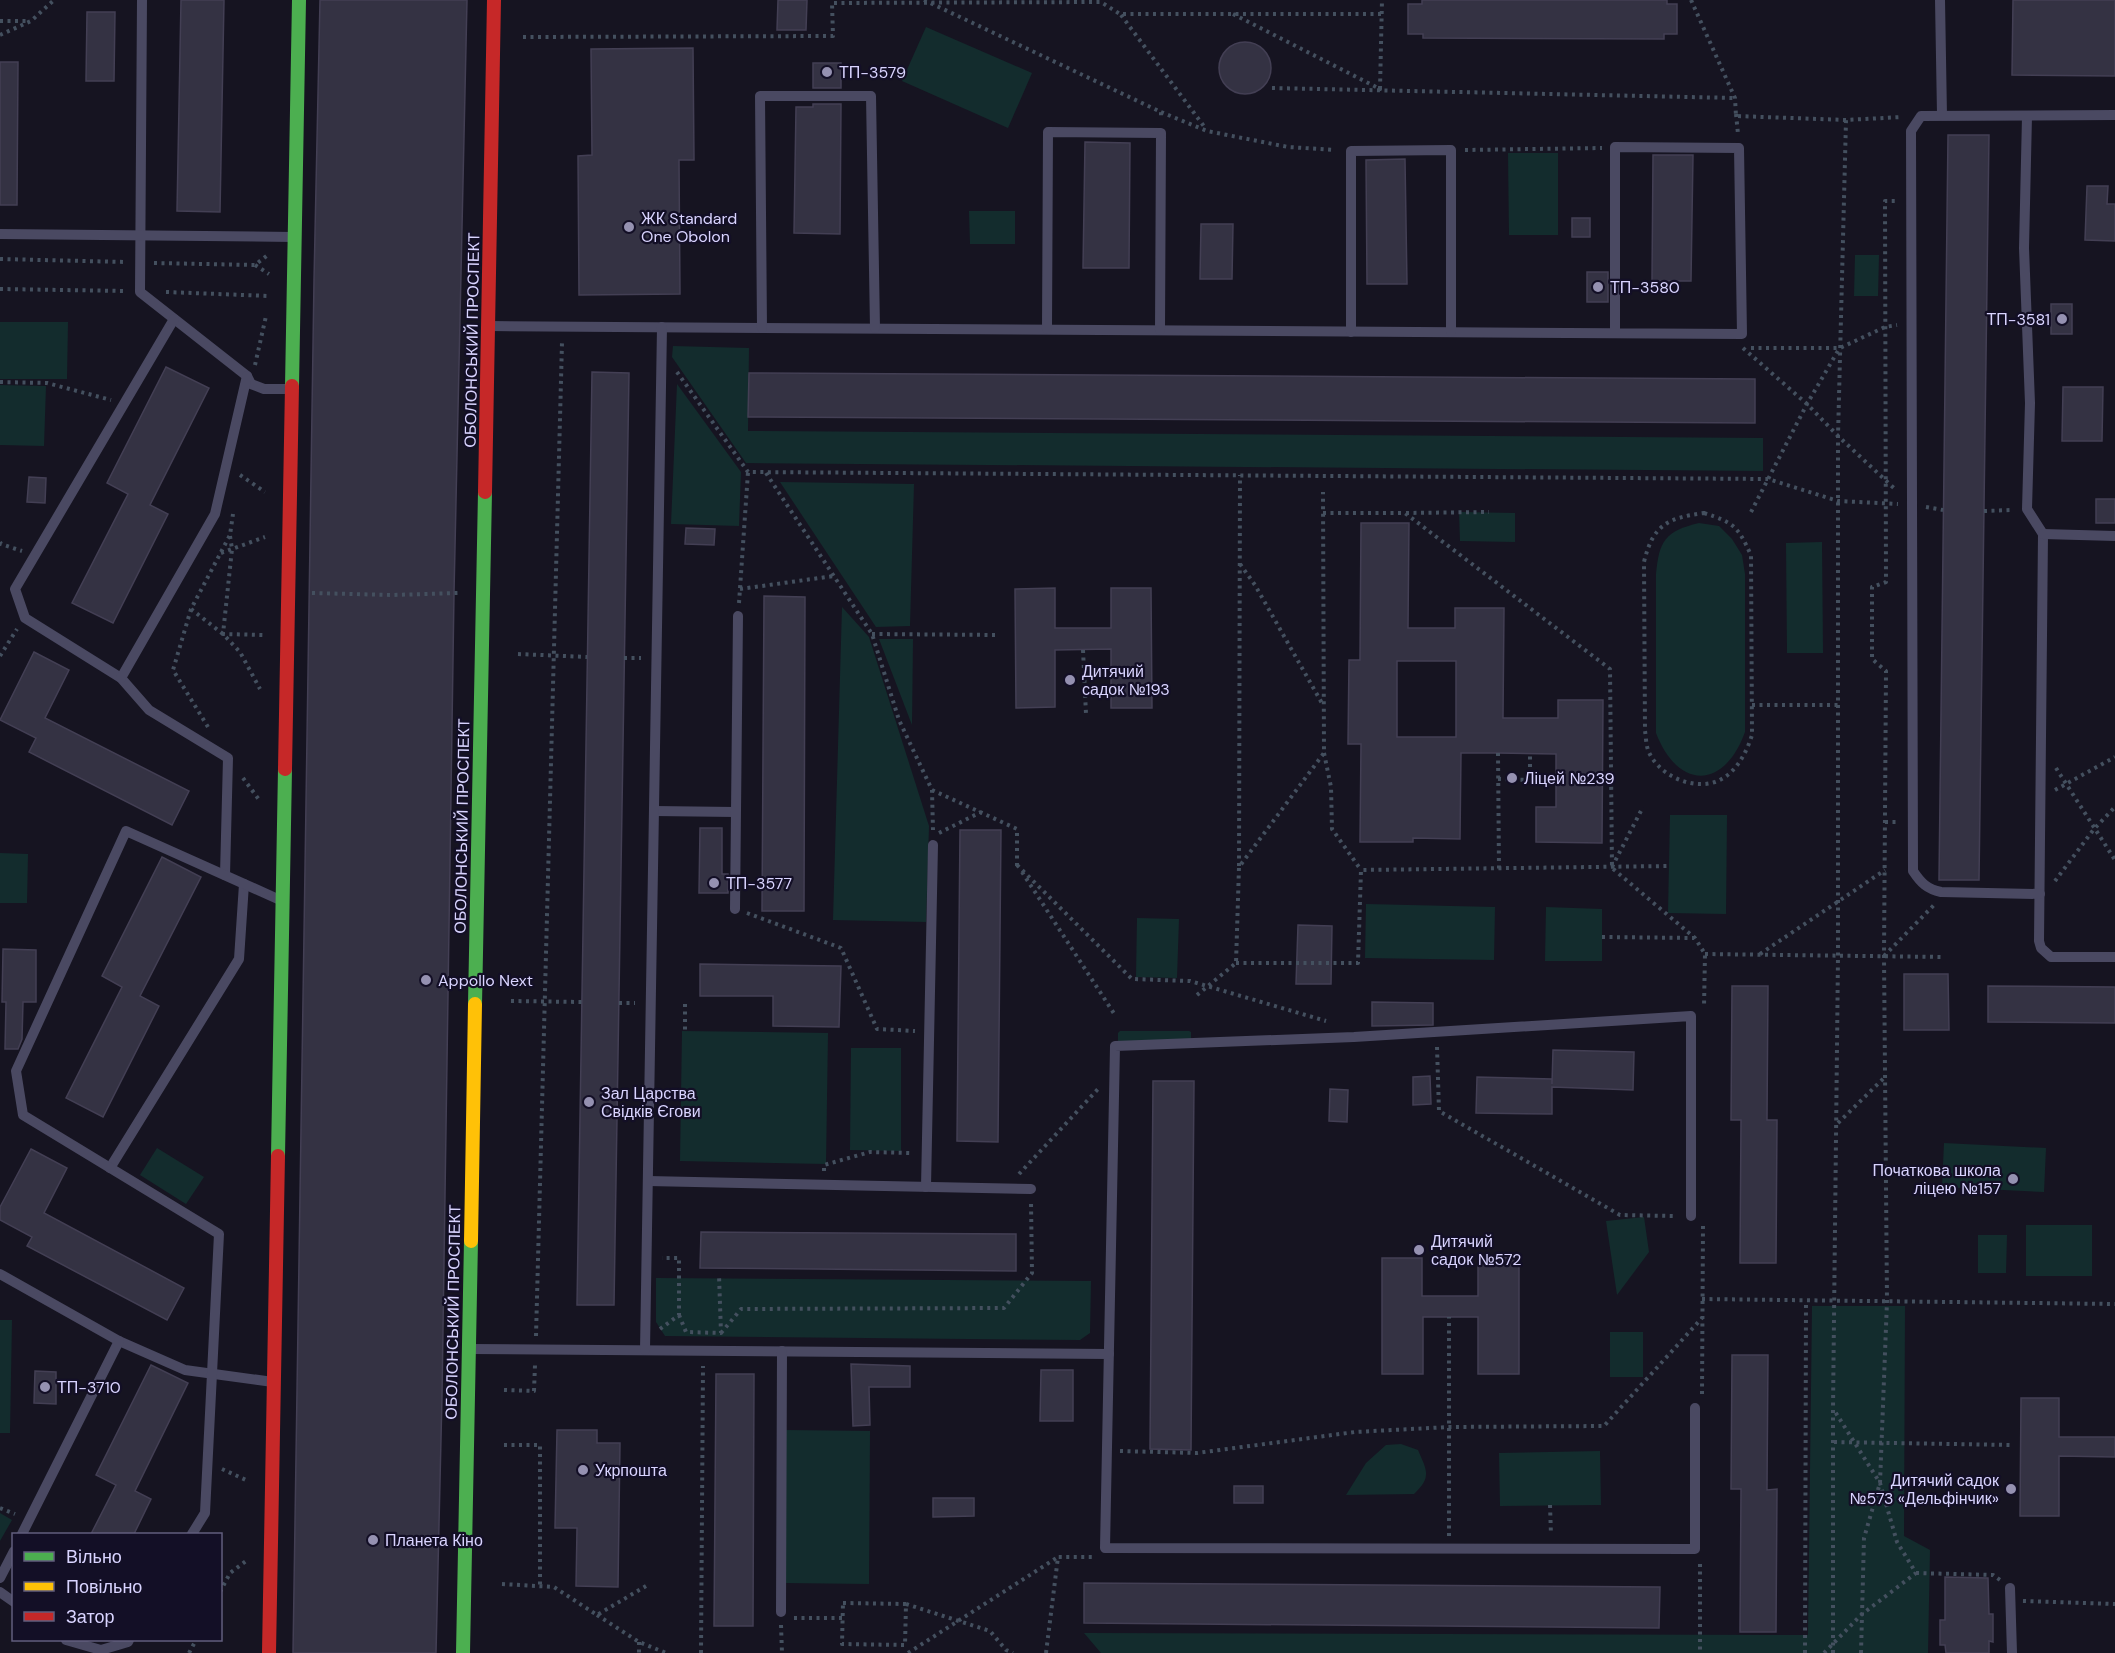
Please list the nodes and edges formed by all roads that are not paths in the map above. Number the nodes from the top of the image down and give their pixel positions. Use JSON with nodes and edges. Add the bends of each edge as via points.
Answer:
{"nodes":[{"id":1,"x":142,"y":0,"type":"edge"},
{"id":2,"x":299,"y":0,"type":"edge"},
{"id":3,"x":494,"y":0,"type":"edge"},
{"id":4,"x":1940,"y":0,"type":"edge"},
{"id":5,"x":1942,"y":115,"type":"junction"},
{"id":6,"x":2115,"y":115,"type":"edge"},
{"id":7,"x":2027,"y":116,"type":"junction"},
{"id":8,"x":0,"y":234,"type":"edge"},
{"id":9,"x":139,"y":235,"type":"junction"},
{"id":10,"x":294,"y":237,"type":"junction"},
{"id":11,"x":174,"y":319,"type":"junction"},
{"id":12,"x":488,"y":326,"type":"junction"},
{"id":13,"x":662,"y":327,"type":"junction"},
{"id":14,"x":762,"y":328,"type":"junction"},
{"id":15,"x":875,"y":328,"type":"junction"},
{"id":16,"x":1047,"y":329,"type":"junction"},
{"id":17,"x":1160,"y":330,"type":"junction"},
{"id":18,"x":1352,"y":332,"type":"junction"},
{"id":19,"x":1451,"y":332,"type":"junction"},
{"id":20,"x":1615,"y":333,"type":"junction"},
{"id":21,"x":249,"y":380,"type":"junction"},
{"id":22,"x":291,"y":390,"type":"junction"},
{"id":23,"x":2043,"y":534,"type":"junction"},
{"id":24,"x":2115,"y":536,"type":"edge"},
{"id":25,"x":738,"y":616,"type":"road end"},
{"id":26,"x":121,"y":678,"type":"junction"},
{"id":27,"x":654,"y":811,"type":"junction"},
{"id":28,"x":735,"y":812,"type":"junction"},
{"id":29,"x":933,"y":845,"type":"dead end"},
{"id":30,"x":225,"y":875,"type":"junction"},
{"id":31,"x":244,"y":884,"type":"junction"},
{"id":32,"x":2040,"y":898,"type":"junction"},
{"id":33,"x":283,"y":901,"type":"junction"},
{"id":34,"x":735,"y":909,"type":"road end"},
{"id":35,"x":2115,"y":957,"type":"edge"},
{"id":36,"x":110,"y":1168,"type":"junction"},
{"id":37,"x":648,"y":1181,"type":"junction"},
{"id":38,"x":926,"y":1186,"type":"junction"},
{"id":39,"x":1031,"y":1189,"type":"road end"},
{"id":40,"x":1691,"y":1216,"type":"road end"},
{"id":41,"x":0,"y":1274,"type":"edge"},
{"id":42,"x":119,"y":1341,"type":"junction"},
{"id":43,"x":645,"y":1345,"type":"junction"},
{"id":44,"x":468,"y":1348,"type":"junction"},
{"id":45,"x":782,"y":1351,"type":"junction"},
{"id":46,"x":1109,"y":1354,"type":"junction"},
{"id":47,"x":213,"y":1374,"type":"junction"},
{"id":48,"x":273,"y":1382,"type":"junction"},
{"id":49,"x":1695,"y":1408,"type":"dead end"},
{"id":50,"x":23,"y":1533,"type":"edge"},
{"id":51,"x":193,"y":1533,"type":"edge"},
{"id":52,"x":12,"y":1555,"type":"edge"},
{"id":53,"x":0,"y":1578,"type":"edge"},
{"id":54,"x":2010,"y":1588,"type":"road end"},
{"id":55,"x":781,"y":1615,"type":"road end"},
{"id":56,"x":70,"y":1641,"type":"edge"},
{"id":57,"x":128,"y":1641,"type":"edge"},
{"id":58,"x":269,"y":1653,"type":"edge"},
{"id":59,"x":463,"y":1653,"type":"edge"},
{"id":60,"x":2012,"y":1653,"type":"edge"}],
"edges":[{"from":1,"to":9,"type":"lane"},
{"from":2,"to":10,"type":"main road"},
{"from":3,"to":12,"type":"main road","name":"ОБОЛОНСЬКИЙ ПРОСПЕКТ"},
{"from":4,"to":5,"type":"lane"},
{"from":5,"to":7,"type":"lane"},
{"from":5,"to":32,"type":"lane","via":[[1921,116],[1911,131],[1913,871],[1929,889]]},
{"from":6,"to":7,"type":"lane"},
{"from":7,"to":23,"type":"lane","via":[[2027,509]]},
{"from":8,"to":9,"type":"lane"},
{"from":9,"to":10,"type":"lane"},
{"from":9,"to":11,"type":"lane","via":[[140,291]]},
{"from":10,"to":22,"type":"main road"},
{"from":11,"to":21,"type":"lane"},
{"from":11,"to":26,"type":"lane","via":[[15,589],[25,618]]},
{"from":12,"to":13,"type":"lane"},
{"from":12,"to":44,"type":"main road","name":"ОБОЛОНСЬКИЙ ПРОСПЕКТ"},
{"from":13,"to":14,"type":"lane"},
{"from":13,"to":27,"type":"lane"},
{"from":14,"to":15,"type":"lane"},
{"from":14,"to":15,"type":"lane","via":[[760,96],[872,96]]},
{"from":15,"to":16,"type":"lane"},
{"from":16,"to":17,"type":"lane"},
{"from":16,"to":17,"type":"lane","via":[[1048,132],[1161,133]]},
{"from":17,"to":18,"type":"lane"},
{"from":18,"to":19,"type":"lane"},
{"from":18,"to":19,"type":"lane","via":[[1351,151],[1451,150]]},
{"from":19,"to":20,"type":"lane"},
{"from":20,"to":20,"type":"lane","via":[[1615,147],[1739,148],[1742,334]]},
{"from":21,"to":22,"type":"lane","via":[[264,389]]},
{"from":21,"to":26,"type":"lane","via":[[214,514]]},
{"from":22,"to":33,"type":"main road"},
{"from":23,"to":24,"type":"lane"},
{"from":23,"to":32,"type":"lane"},
{"from":25,"to":28,"type":"lane"},
{"from":26,"to":30,"type":"lane","via":[[149,710],[228,758]]},
{"from":27,"to":28,"type":"lane"},
{"from":27,"to":37,"type":"lane"},
{"from":28,"to":34,"type":"lane"},
{"from":29,"to":38,"type":"lane"},
{"from":30,"to":31,"type":"lane"},
{"from":30,"to":36,"type":"lane","via":[[126,831],[16,1071],[23,1115]]},
{"from":31,"to":33,"type":"lane"},
{"from":31,"to":36,"type":"lane","via":[[239,959]]},
{"from":32,"to":35,"type":"lane","via":[[2039,941],[2045,953],[2051,957]]},
{"from":33,"to":48,"type":"main road"},
{"from":36,"to":47,"type":"lane","via":[[219,1234]]},
{"from":37,"to":38,"type":"lane"},
{"from":37,"to":43,"type":"lane"},
{"from":38,"to":39,"type":"lane"},
{"from":40,"to":46,"type":"lane","via":[[1691,1016],[1354,1037],[1115,1046]]},
{"from":41,"to":42,"type":"lane"},
{"from":42,"to":47,"type":"lane","via":[[185,1370]]},
{"from":42,"to":50,"type":"lane"},
{"from":43,"to":44,"type":"lane"},
{"from":43,"to":45,"type":"lane","via":[[704,1351]]},
{"from":44,"to":59,"type":"main road","name":"ОБОЛОНСЬКИЙ ПРОСПЕКТ"},
{"from":45,"to":46,"type":"lane"},
{"from":45,"to":55,"type":"lane"},
{"from":46,"to":49,"type":"lane","via":[[1105,1548],[1695,1550]]},
{"from":47,"to":48,"type":"lane"},
{"from":47,"to":51,"type":"lane","via":[[205,1513]]},
{"from":48,"to":58,"type":"main road"},
{"from":52,"to":53,"type":"lane"},
{"from":54,"to":60,"type":"lane"},
{"from":56,"to":57,"type":"lane","via":[[101,1650]]}]}
